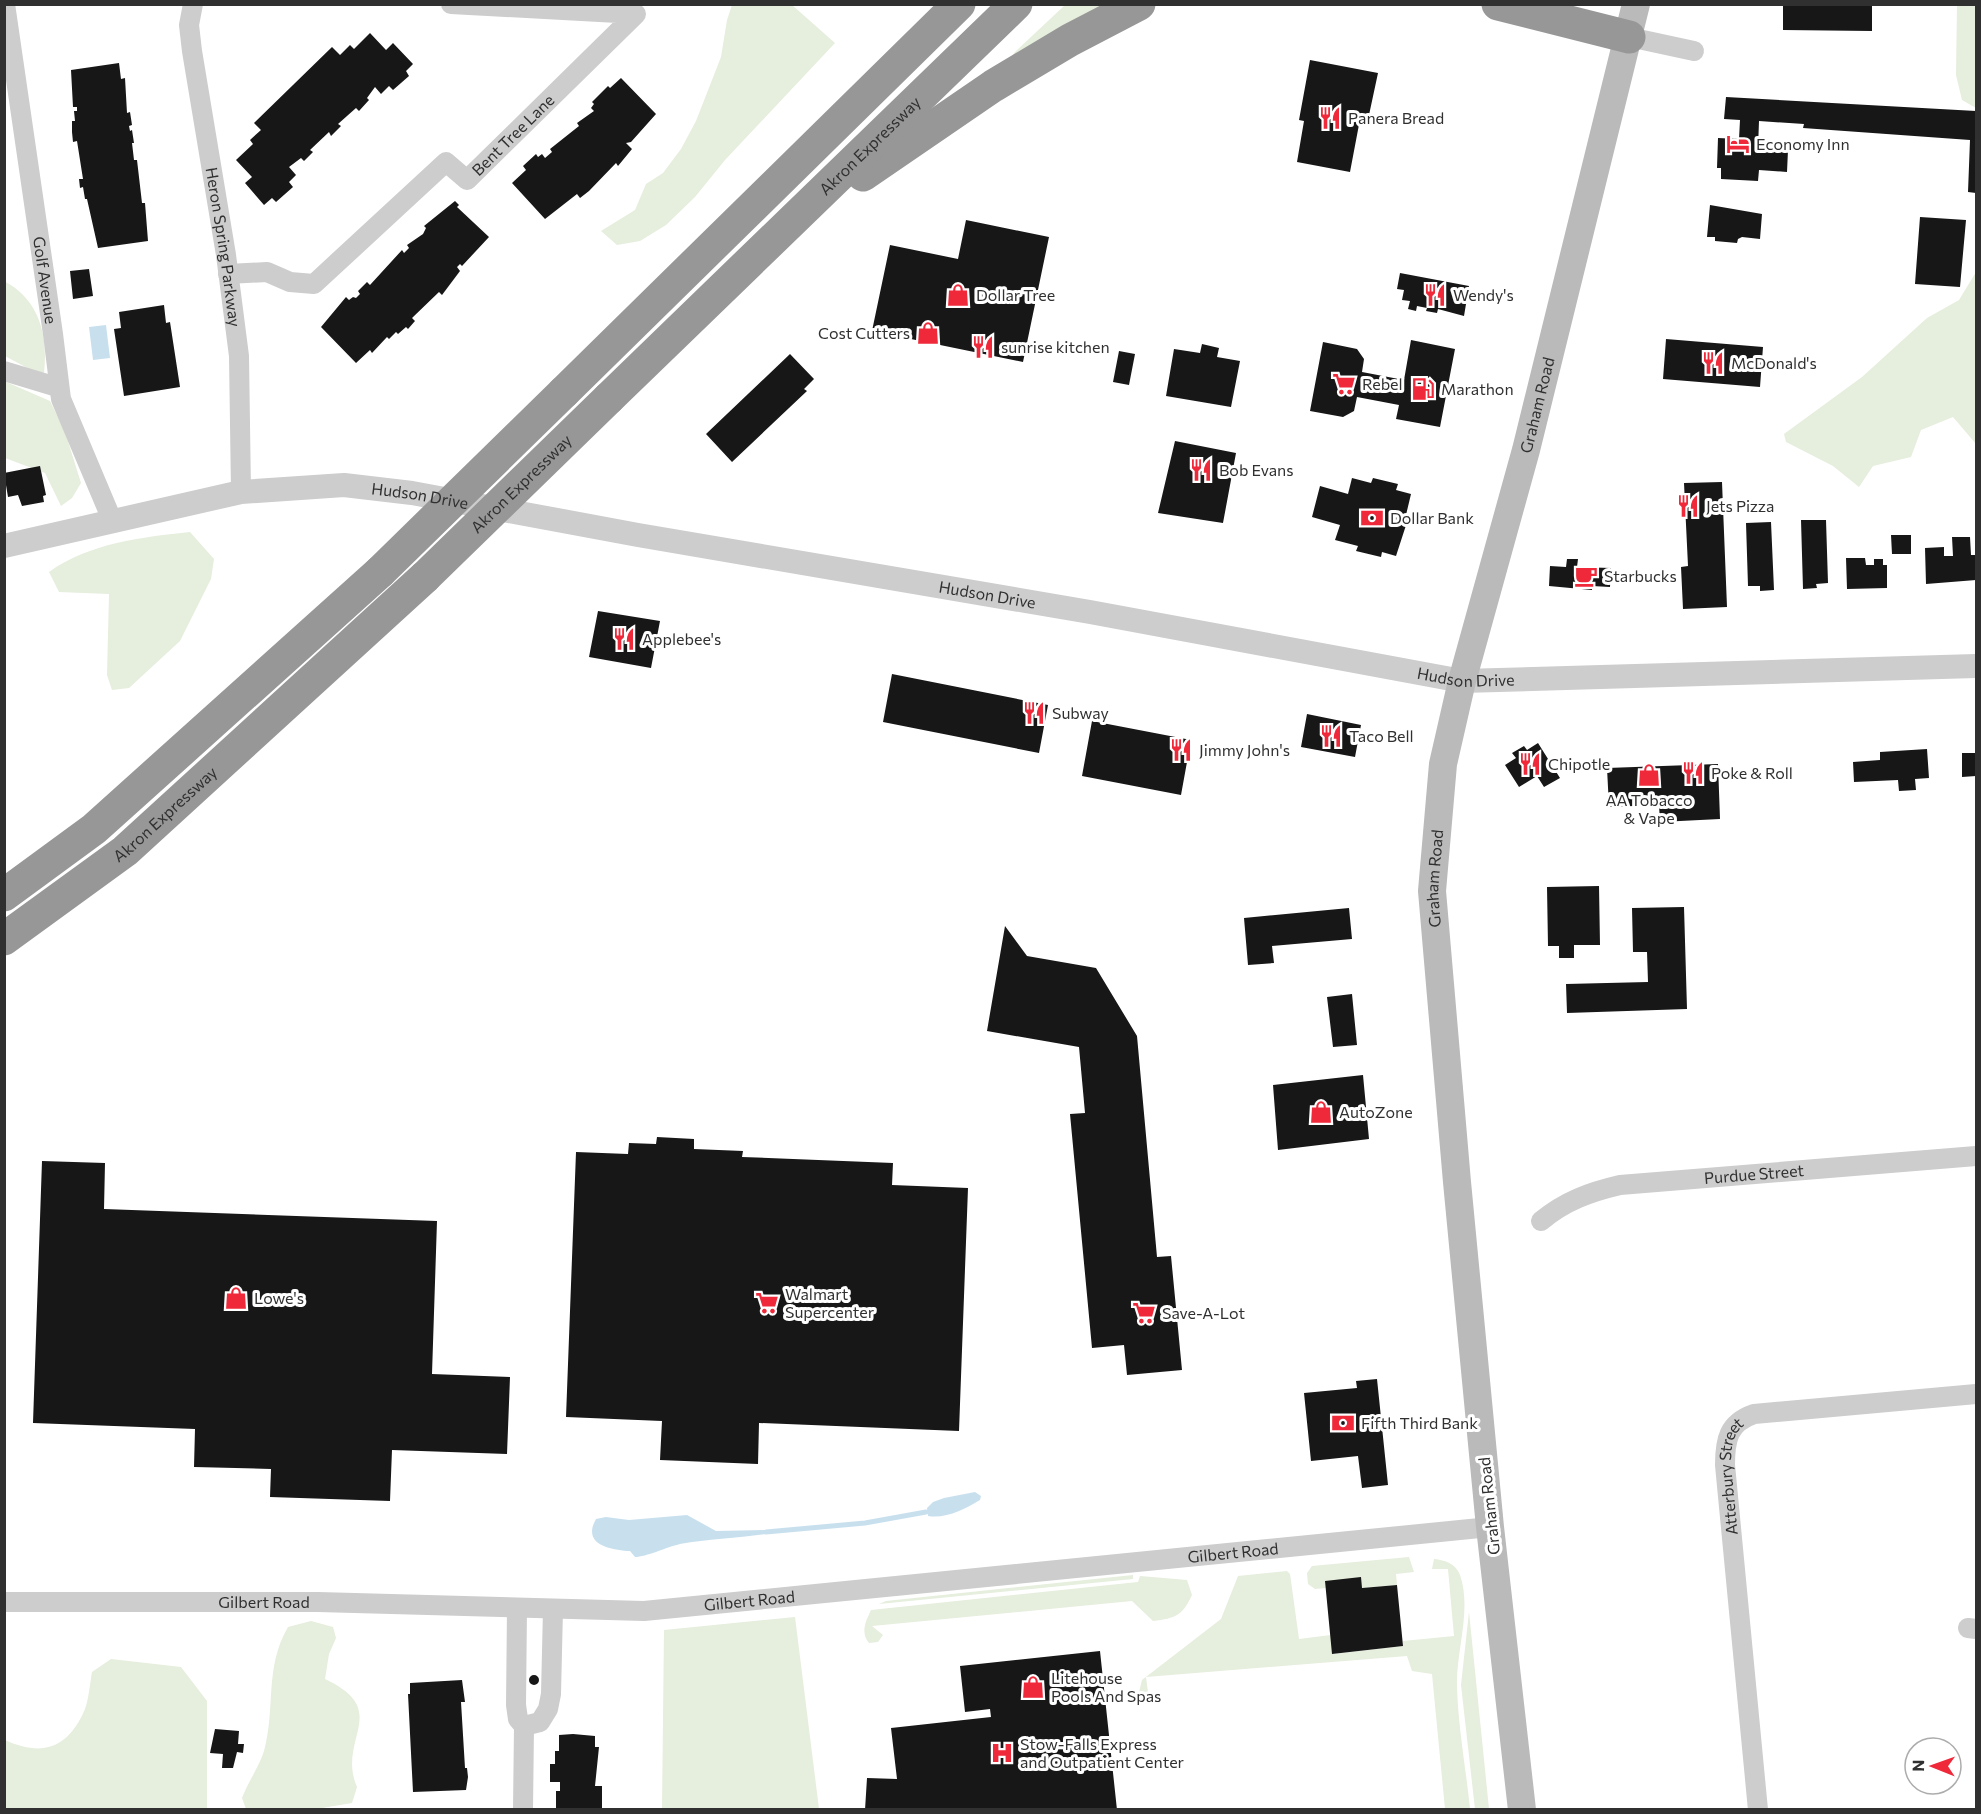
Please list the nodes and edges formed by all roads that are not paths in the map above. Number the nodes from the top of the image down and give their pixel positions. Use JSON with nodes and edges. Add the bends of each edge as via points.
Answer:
{"nodes":[{"id":1,"x":4,"y":4,"type":"edge"},
{"id":2,"x":193,"y":4,"type":"edge"},
{"id":3,"x":451,"y":4,"type":"edge"},
{"id":4,"x":959,"y":4,"type":"edge"},
{"id":5,"x":1016,"y":4,"type":"edge"},
{"id":6,"x":1139,"y":4,"type":"edge"},
{"id":7,"x":1498,"y":4,"type":"edge"},
{"id":8,"x":1636,"y":4,"type":"edge"},
{"id":9,"x":1629,"y":37,"type":"junction"},
{"id":10,"x":1694,"y":51,"type":"dead end"},
{"id":11,"x":776,"y":237,"type":"junction"},
{"id":12,"x":228,"y":274,"type":"junction"},
{"id":13,"x":4,"y":371,"type":"edge"},
{"id":14,"x":57,"y":387,"type":"junction"},
{"id":15,"x":242,"y":492,"type":"junction"},
{"id":16,"x":112,"y":520,"type":"junction"},
{"id":17,"x":4,"y":546,"type":"edge"},
{"id":18,"x":1977,"y":666,"type":"edge"},
{"id":19,"x":1462,"y":681,"type":"junction"},
{"id":20,"x":4,"y":895,"type":"edge"},
{"id":21,"x":4,"y":939,"type":"edge"},
{"id":22,"x":1977,"y":1156,"type":"edge"},
{"id":23,"x":1541,"y":1221,"type":"dead end"},
{"id":24,"x":1977,"y":1394,"type":"edge"},
{"id":25,"x":1490,"y":1527,"type":"junction"},
{"id":26,"x":4,"y":1602,"type":"edge"},
{"id":27,"x":517,"y":1608,"type":"junction"},
{"id":28,"x":553,"y":1609,"type":"junction"},
{"id":29,"x":525,"y":1726,"type":"junction"},
{"id":30,"x":523,"y":1809,"type":"edge"},
{"id":31,"x":1522,"y":1809,"type":"edge"},
{"id":32,"x":1758,"y":1809,"type":"edge"}],
"edges":[{"from":1,"to":14,"type":"street","name":"Golf Avenue","via":[[53,334]]},
{"from":2,"to":12,"type":"street","name":"Heron Spring Parkway","via":[[189,25],[192,51]]},
{"from":3,"to":12,"type":"street","name":"Bent Tree Lane","via":[[636,14],[467,180],[446,162],[314,284],[290,282],[267,272]]},
{"from":4,"to":20,"type":"highway","bridge":true,"via":[[380,572],[94,829]]},
{"from":5,"to":11,"type":"highway","name":"Akron Expressway"},
{"from":6,"to":11,"type":"highway","via":[[993,86]]},
{"from":7,"to":9,"type":"highway"},
{"from":8,"to":9,"type":"main road","name":"Graham Road"},
{"from":9,"to":10,"type":"street"},
{"from":9,"to":19,"type":"main road","name":"Graham Road","via":[[1526,450]]},
{"from":11,"to":21,"type":"highway","name":"Akron Expressway","bridge":true,"via":[[425,577],[125,851]]},
{"from":12,"to":15,"type":"street","name":"Heron Spring Parkway","via":[[239,356]]},
{"from":13,"to":14,"type":"street"},
{"from":14,"to":16,"type":"street","name":"Golf Avenue"},
{"from":15,"to":16,"type":"street","name":"Hudson Drive"},
{"from":15,"to":19,"type":"street","name":"Hudson Drive","via":[[344,485],[393,489]]},
{"from":16,"to":17,"type":"street","name":"Hudson Drive"},
{"from":18,"to":19,"type":"street","name":"Hudson Drive"},
{"from":19,"to":25,"type":"main road","name":"Graham Road","via":[[1443,764],[1432,891]]},
{"from":22,"to":23,"type":"street","name":"Purdue Street","via":[[1620,1185],[1587,1193]]},
{"from":24,"to":32,"type":"street","name":"Atterbury Street","via":[[1754,1414],[1743,1418],[1727,1436],[1725,1465]]},
{"from":25,"to":28,"type":"street","name":"Gilbert Road","via":[[713,1605],[644,1611]]},
{"from":25,"to":31,"type":"main road","name":"Graham Road"},
{"from":26,"to":27,"type":"street","name":"Gilbert Road","via":[[318,1602]]},
{"from":27,"to":28,"type":"street","name":"Gilbert Road"},
{"from":27,"to":29,"type":"street","via":[[516,1705],[518,1719]]},
{"from":28,"to":29,"type":"street","via":[[550,1704],[540,1722]]},
{"from":29,"to":30,"type":"street"}]}
